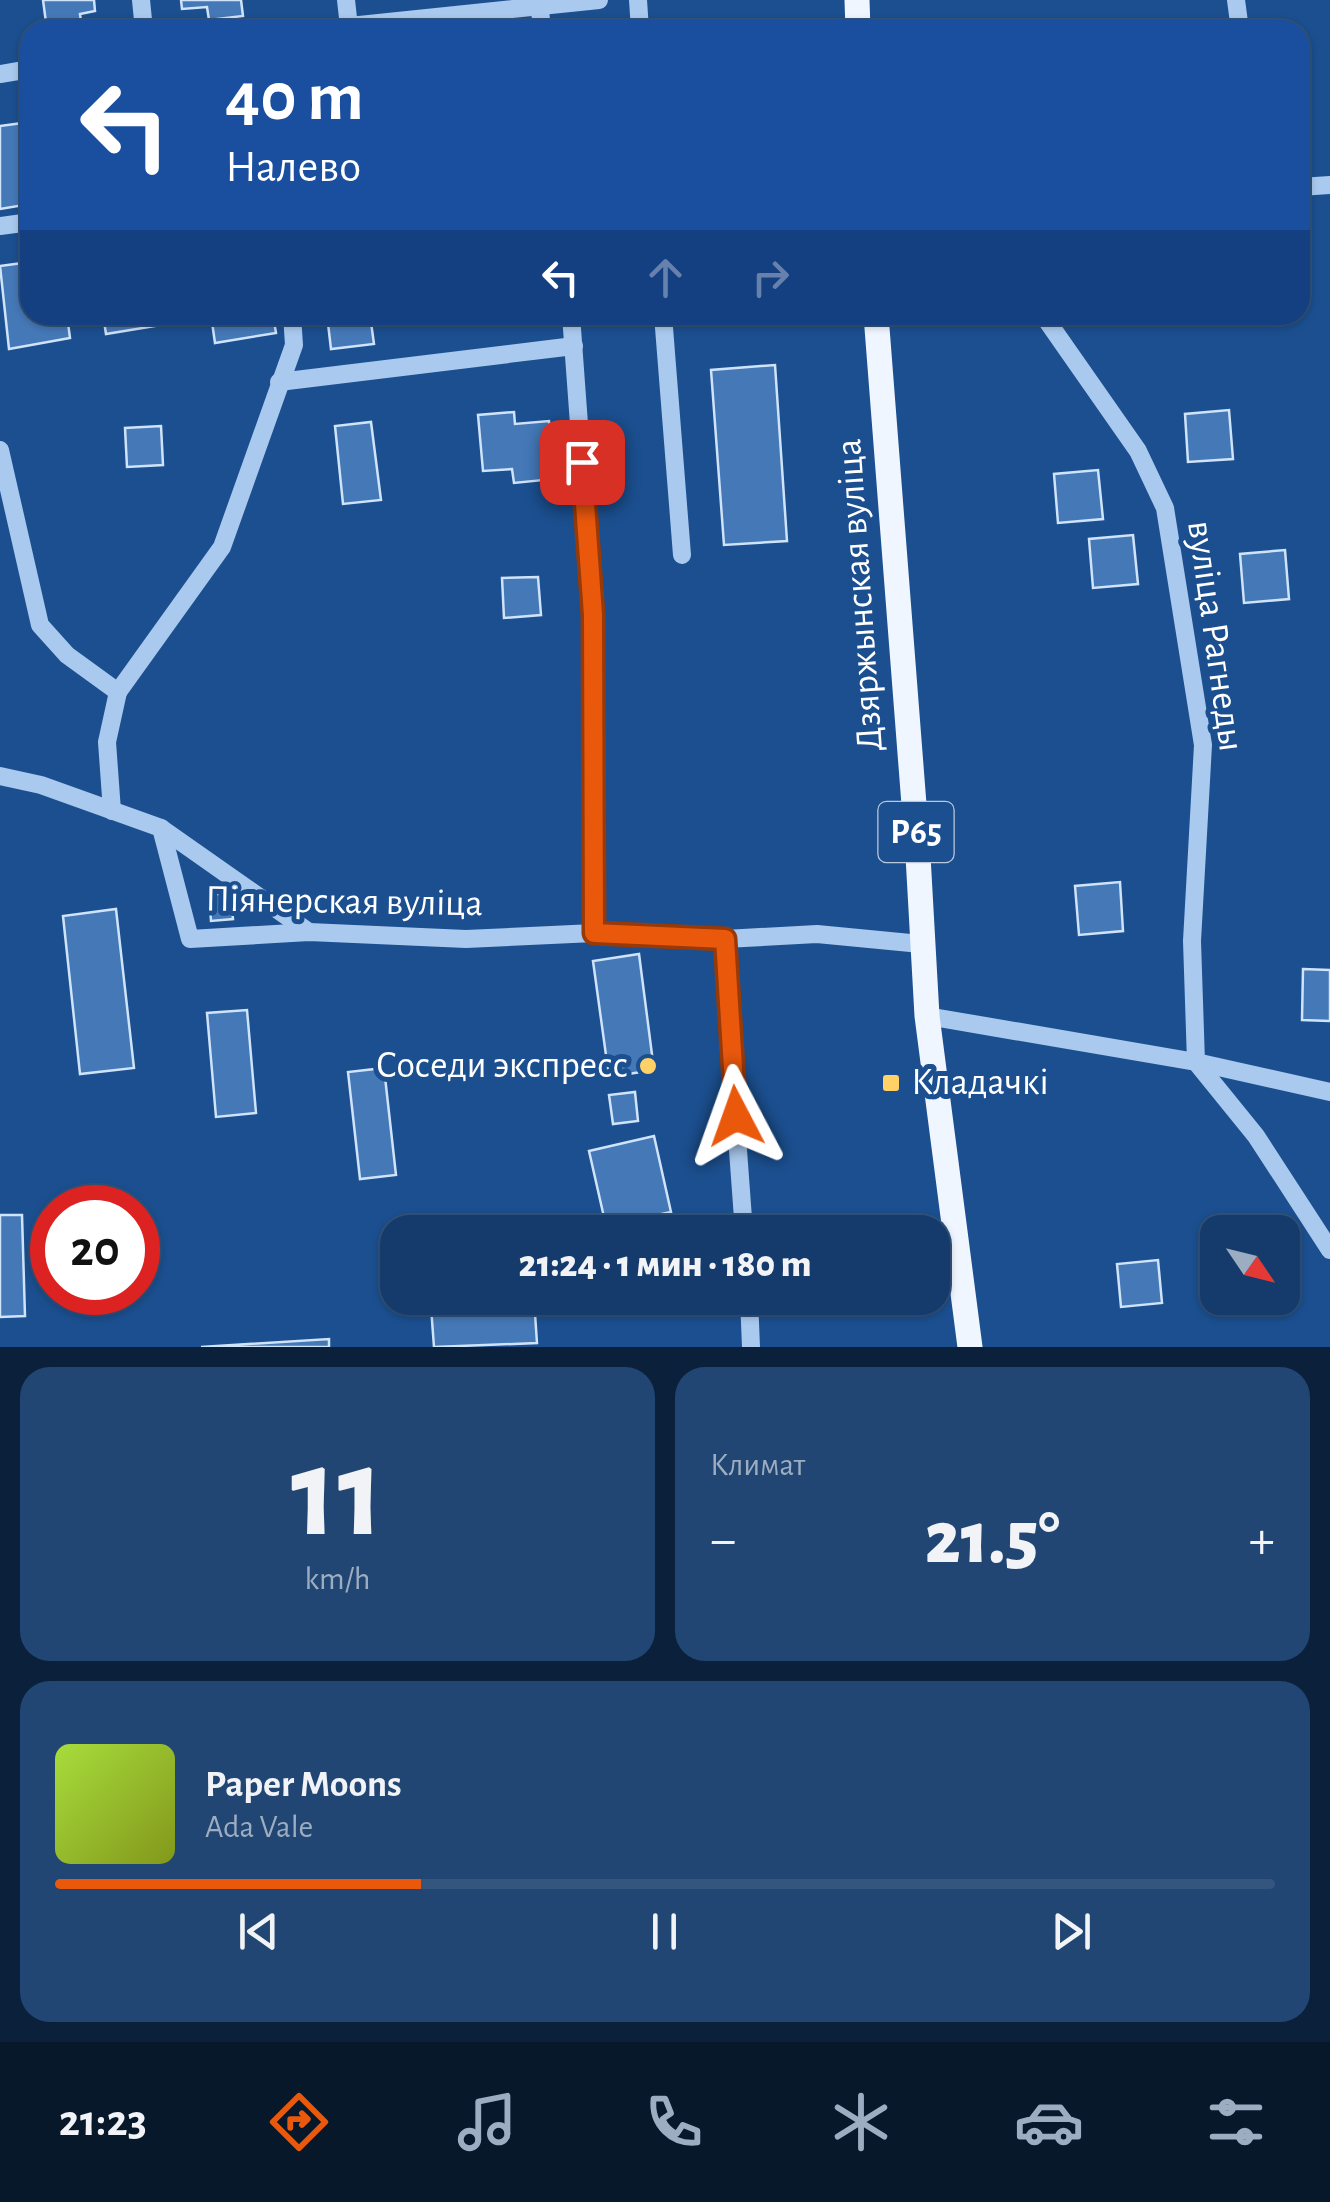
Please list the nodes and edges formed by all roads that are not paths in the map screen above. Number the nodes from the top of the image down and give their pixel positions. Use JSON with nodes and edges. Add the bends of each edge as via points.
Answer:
{"nodes":[{"id":1,"x":599,"y":0,"type":"edge"},
{"id":2,"x":540,"y":3,"type":"edge"},
{"id":3,"x":405,"y":20,"type":"edge"},
{"id":4,"x":293,"y":325,"type":"edge"},
{"id":5,"x":572,"y":325,"type":"edge"},
{"id":6,"x":664,"y":325,"type":"edge"},
{"id":7,"x":877,"y":325,"type":"edge"},
{"id":8,"x":1050,"y":325,"type":"edge"},
{"id":9,"x":574,"y":346,"type":"junction"},
{"id":10,"x":280,"y":382,"type":"junction"},
{"id":11,"x":0,"y":450,"type":"edge"},
{"id":12,"x":682,"y":555,"type":"dead end"},
{"id":13,"x":118,"y":692,"type":"junction"},
{"id":14,"x":0,"y":776,"type":"edge"},
{"id":15,"x":112,"y":811,"type":"junction"},
{"id":16,"x":161,"y":828,"type":"junction"},
{"id":17,"x":309,"y":932,"type":"junction"},
{"id":18,"x":594,"y":933,"type":"junction"},
{"id":19,"x":725,"y":939,"type":"junction"},
{"id":20,"x":921,"y":944,"type":"junction"},
{"id":21,"x":927,"y":1016,"type":"junction"},
{"id":22,"x":1196,"y":1062,"type":"junction"},
{"id":23,"x":1330,"y":1092,"type":"edge"},
{"id":24,"x":743,"y":1215,"type":"edge"},
{"id":25,"x":1330,"y":1250,"type":"edge"},
{"id":26,"x":750,"y":1315,"type":"edge"},
{"id":27,"x":752,"y":1347,"type":"edge"},
{"id":28,"x":970,"y":1347,"type":"edge"}],
"edges":[{"from":1,"to":2,"type":"street"},
{"from":2,"to":3,"type":"street"},
{"from":4,"to":10,"type":"street","via":[[294,345]]},
{"from":5,"to":9,"type":"street"},
{"from":6,"to":12,"type":"street"},
{"from":7,"to":20,"type":"main road","name":"Дзяржынская вуліца","number":"Р65"},
{"from":8,"to":22,"type":"street","name":"вуліца Рагнеды","via":[[1138,451],[1165,508],[1203,745],[1192,941]]},
{"from":9,"to":10,"type":"street"},
{"from":9,"to":18,"type":"street","via":[[593,615]]},
{"from":10,"to":13,"type":"street","via":[[222,548]]},
{"from":11,"to":13,"type":"street","via":[[40,625],[67,655]]},
{"from":13,"to":15,"type":"street","via":[[108,742]]},
{"from":14,"to":15,"type":"street"},
{"from":15,"to":16,"type":"street"},
{"from":16,"to":17,"type":"street"},
{"from":16,"to":17,"type":"street","name":"Піянерская вуліца","via":[[190,939]]},
{"from":17,"to":18,"type":"street","name":"Піянерская вуліца","via":[[466,939]]},
{"from":18,"to":19,"type":"street","name":"Піянерская вуліца"},
{"from":19,"to":20,"type":"street","name":"Піянерская вуліца","via":[[817,934]]},
{"from":19,"to":24,"type":"street"},
{"from":20,"to":21,"type":"main road","name":"Дзяржынская вуліца","number":"Р65"},
{"from":21,"to":22,"type":"street"},
{"from":21,"to":28,"type":"main road","name":"Дзяржынская вуліца","number":"Р65"},
{"from":22,"to":23,"type":"street"},
{"from":22,"to":25,"type":"street","via":[[1256,1136]]},
{"from":26,"to":27,"type":"street"}]}
